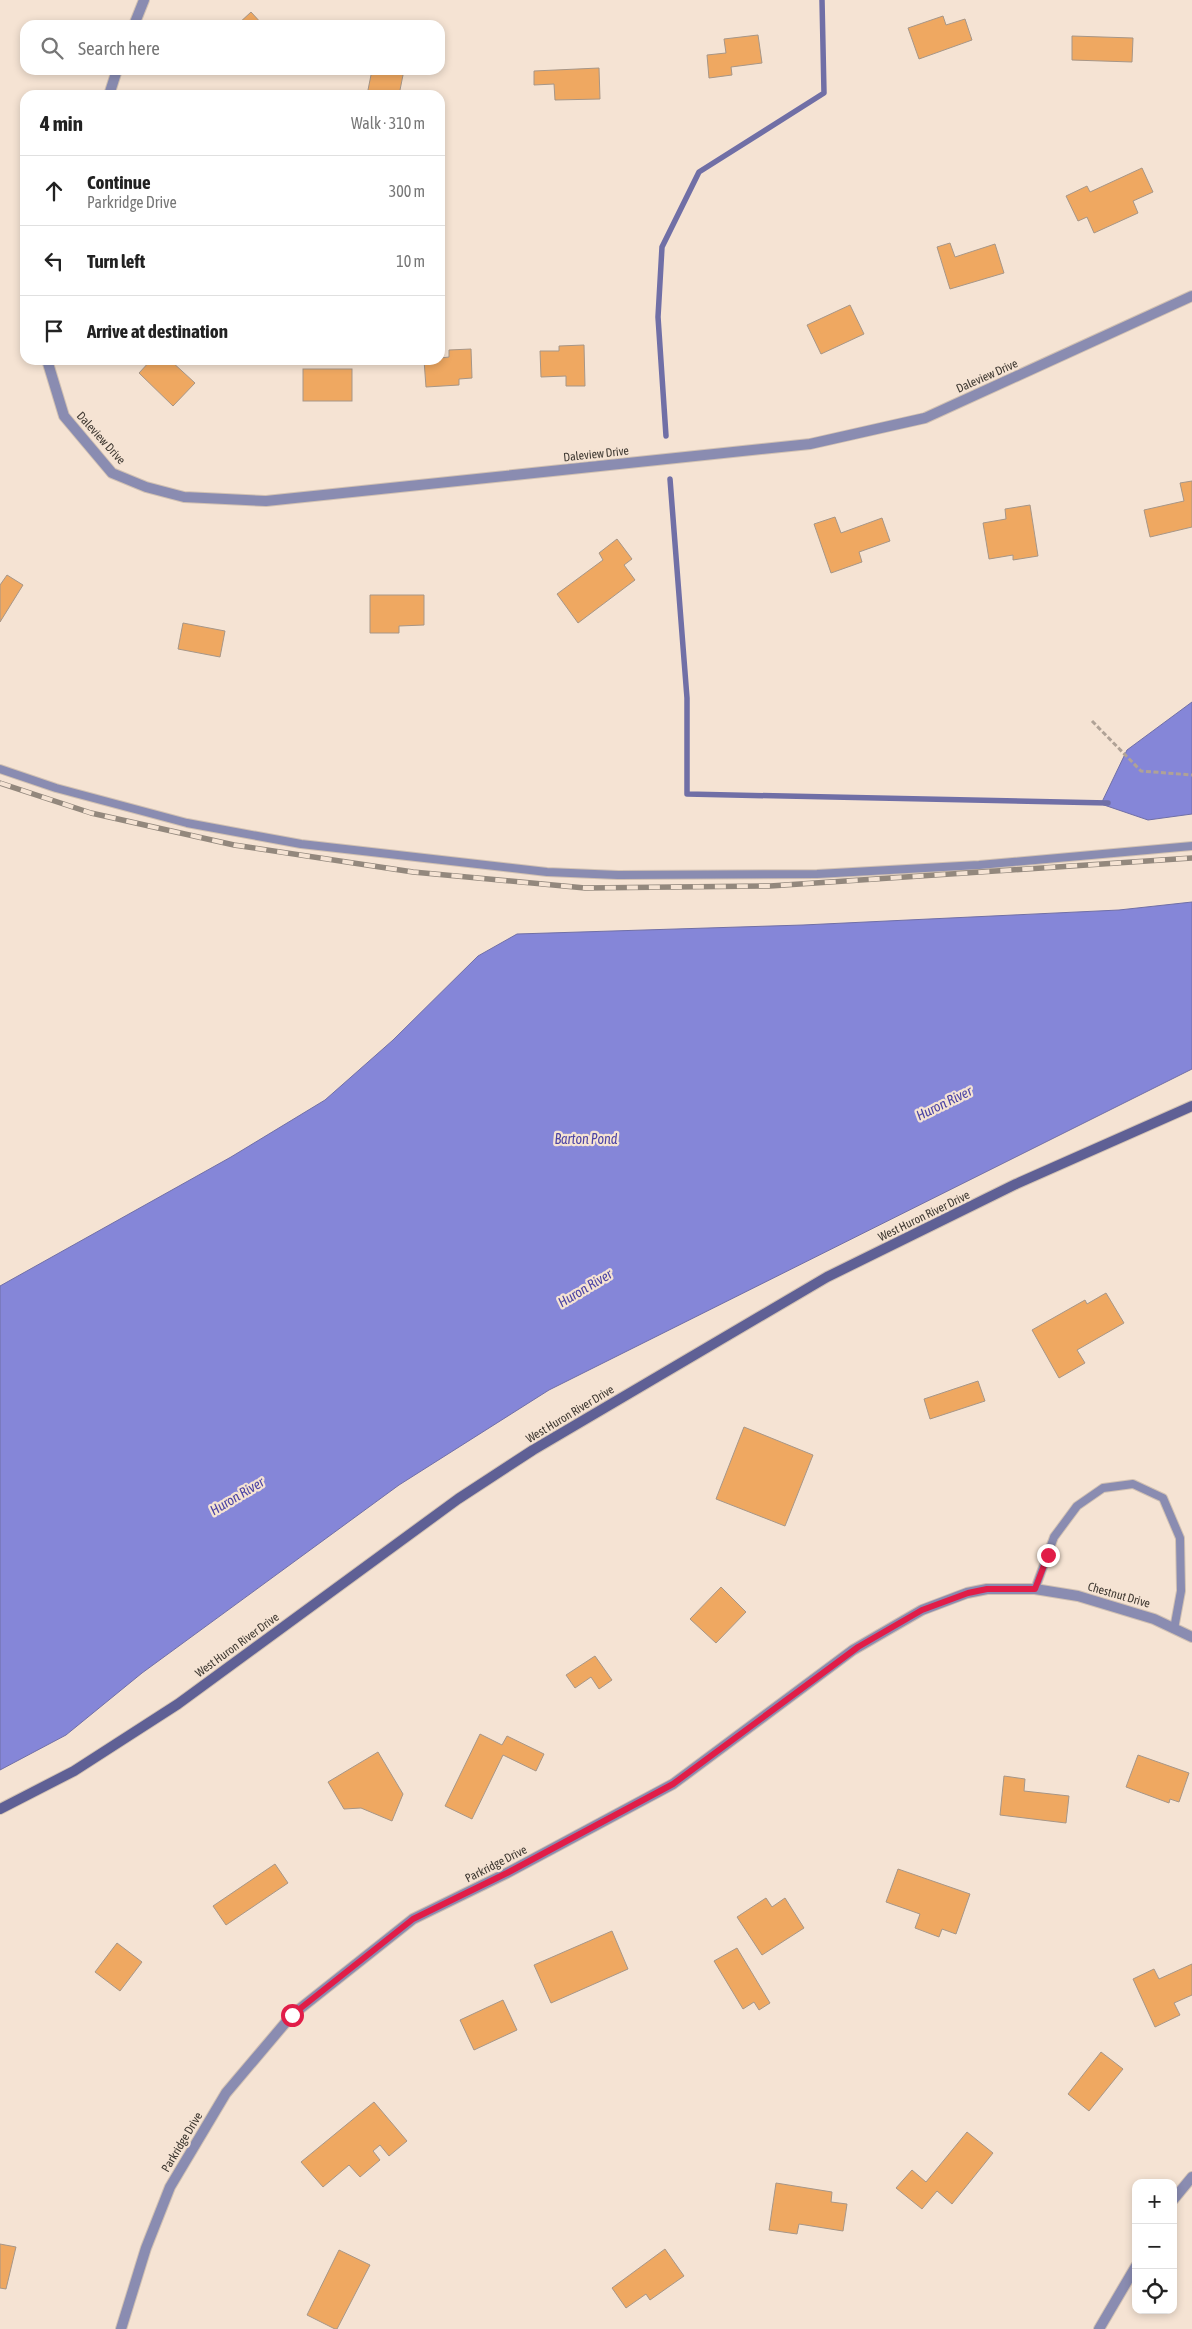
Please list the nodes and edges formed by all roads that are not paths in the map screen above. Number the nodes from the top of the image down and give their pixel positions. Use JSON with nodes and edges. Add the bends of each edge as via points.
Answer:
{"nodes":[{"id":1,"x":144,"y":0,"type":"edge"},
{"id":2,"x":136,"y":20,"type":"edge"},
{"id":3,"x":115,"y":75,"type":"edge"},
{"id":4,"x":111,"y":90,"type":"edge"},
{"id":5,"x":1192,"y":296,"type":"edge"},
{"id":6,"x":49,"y":365,"type":"edge"},
{"id":7,"x":0,"y":770,"type":"edge"},
{"id":8,"x":1192,"y":846,"type":"edge"},
{"id":9,"x":1192,"y":1106,"type":"edge"},
{"id":10,"x":1035,"y":1589,"type":"junction"},
{"id":11,"x":1174,"y":1628,"type":"junction"},
{"id":12,"x":1192,"y":1637,"type":"edge"},
{"id":13,"x":0,"y":1809,"type":"edge"},
{"id":14,"x":1192,"y":2177,"type":"edge"},
{"id":15,"x":1177,"y":2195,"type":"edge"},
{"id":16,"x":1134,"y":2269,"type":"edge"},
{"id":17,"x":121,"y":2329,"type":"edge"},
{"id":18,"x":1099,"y":2329,"type":"edge"}],
"edges":[{"from":1,"to":2,"type":"street"},
{"from":3,"to":4,"type":"street"},
{"from":5,"to":6,"type":"street","name":"Daleview Drive","via":[[925,418],[810,444],[266,501],[184,497],[146,487],[112,473],[64,416]]},
{"from":7,"to":8,"type":"lane","via":[[56,788],[216,828],[301,844],[547,872],[817,874],[978,865]]},
{"from":9,"to":13,"type":"street","name":"West Huron River Drive","via":[[1016,1184],[827,1277],[533,1450],[458,1499],[178,1704],[74,1772]]},
{"from":10,"to":11,"type":"street","name":"Chestnut Drive","via":[[1078,1596],[1154,1618]]},
{"from":10,"to":11,"type":"lane","via":[[1054,1537],[1077,1506],[1103,1488],[1133,1484],[1163,1498],[1180,1538],[1181,1591]]},
{"from":10,"to":17,"type":"street","name":"Parkridge Drive","via":[[987,1589],[922,1610],[845,1656],[673,1784],[413,1919],[292,2015],[226,2093],[170,2187],[146,2248]]},
{"from":11,"to":12,"type":"street","name":"Chestnut Drive"},
{"from":14,"to":15,"type":"street"},
{"from":16,"to":18,"type":"street"}]}
